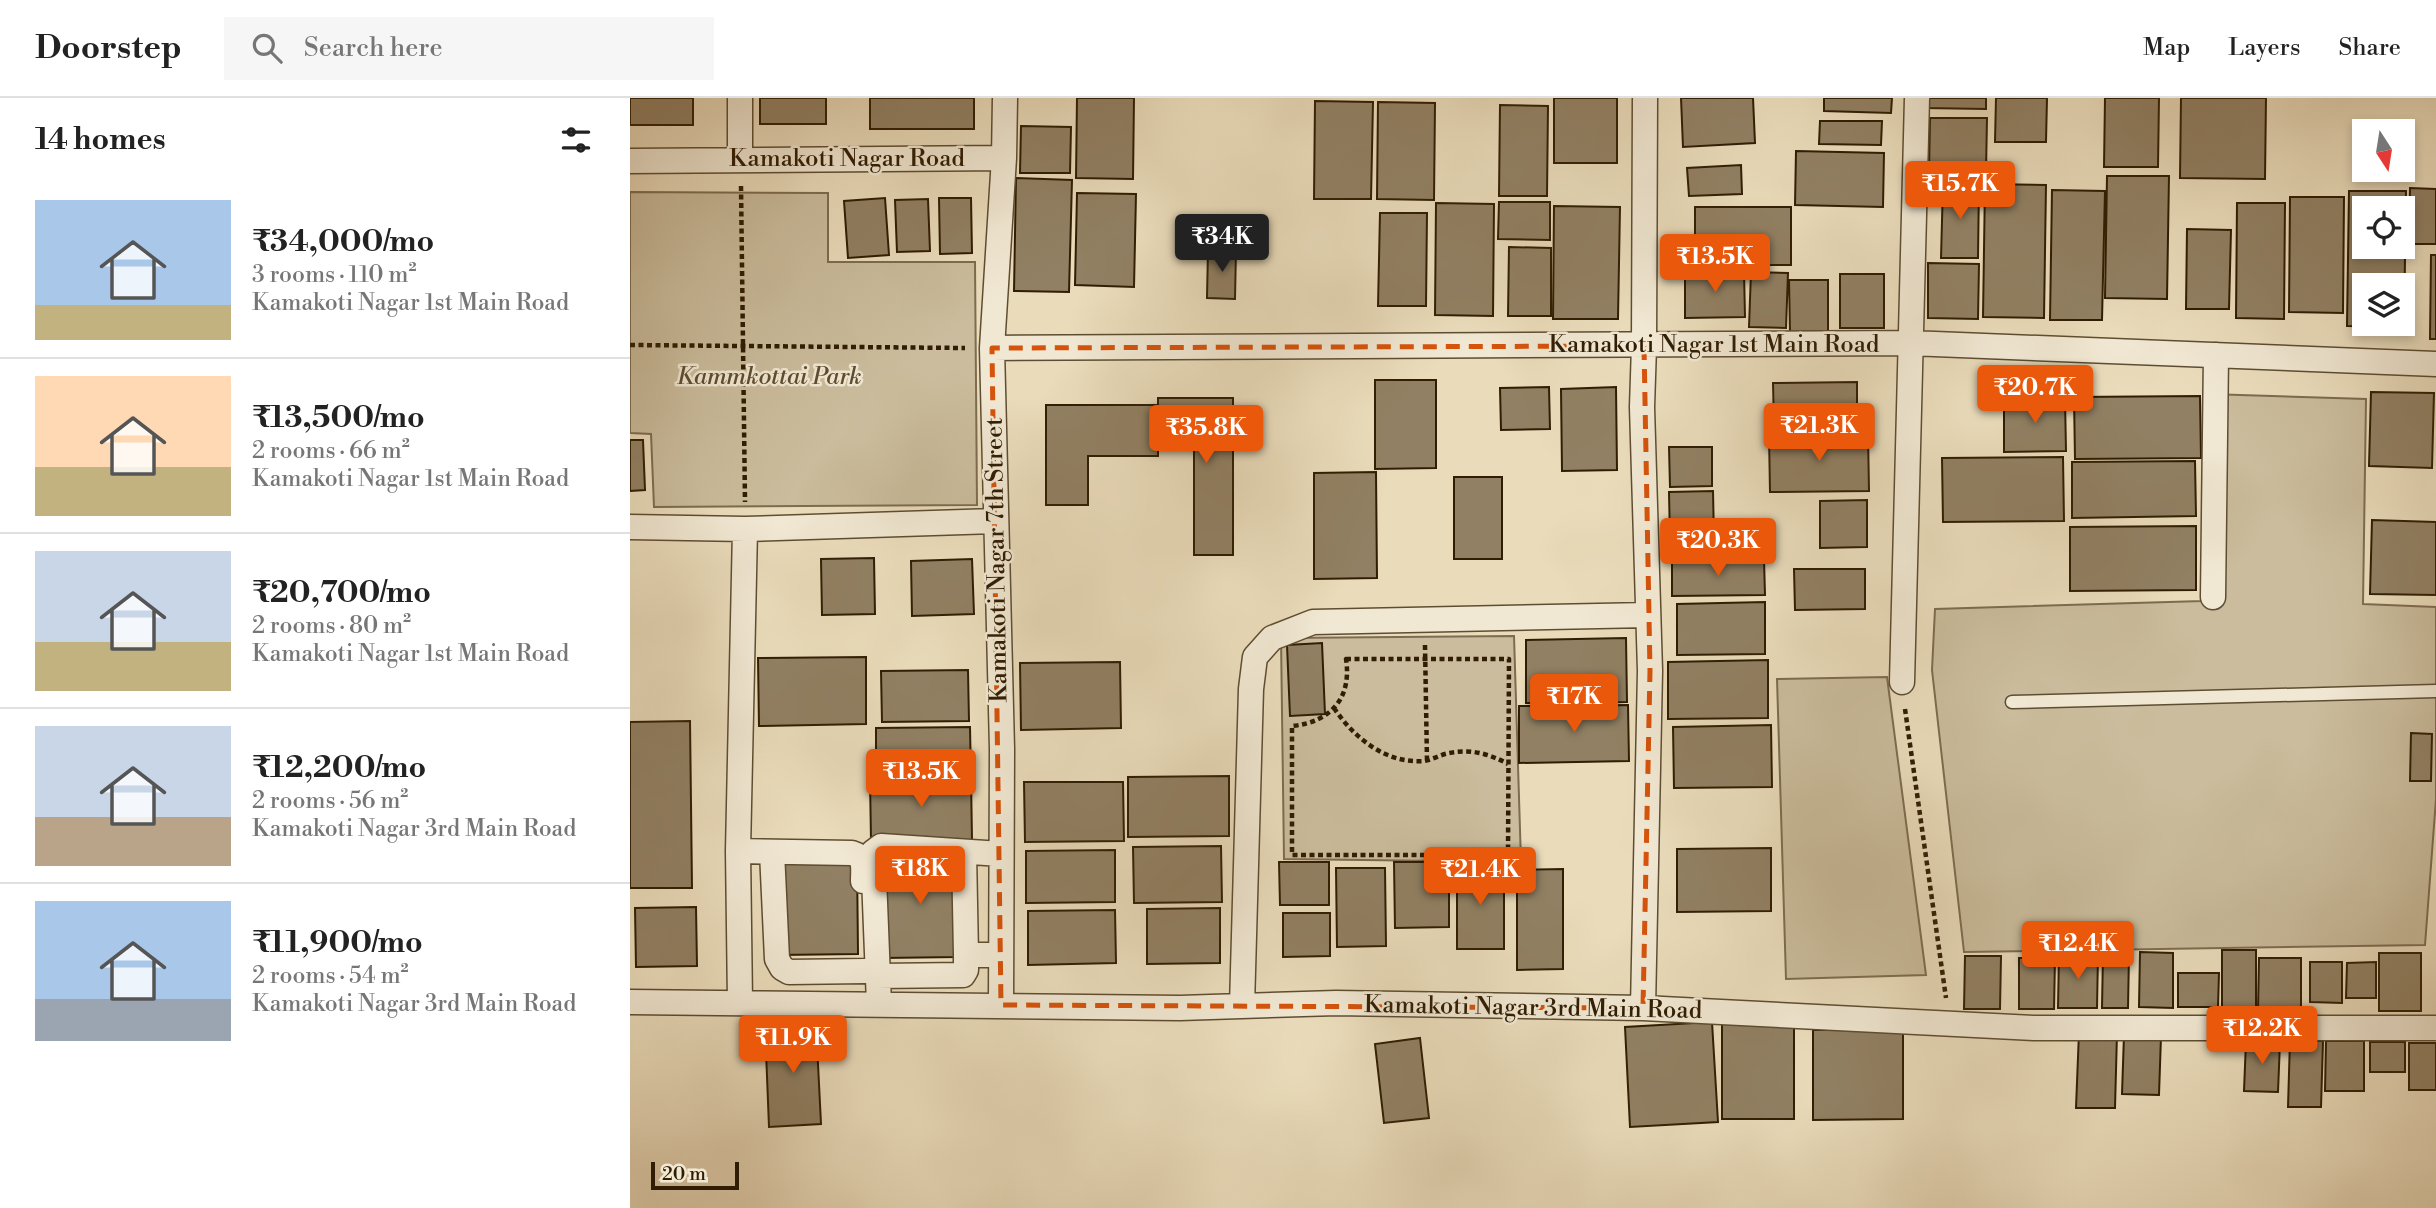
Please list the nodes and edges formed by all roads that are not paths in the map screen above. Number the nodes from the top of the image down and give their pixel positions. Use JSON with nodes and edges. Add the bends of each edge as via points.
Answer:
{"nodes":[{"id":1,"x":740,"y":98,"type":"edge"},
{"id":2,"x":1005,"y":98,"type":"edge"},
{"id":3,"x":1645,"y":98,"type":"edge"},
{"id":4,"x":1917,"y":98,"type":"edge"},
{"id":5,"x":1004,"y":158,"type":"junction"},
{"id":6,"x":740,"y":160,"type":"junction"},
{"id":7,"x":630,"y":161,"type":"edge"},
{"id":8,"x":1910,"y":343,"type":"junction"},
{"id":9,"x":1644,"y":346,"type":"junction"},
{"id":10,"x":992,"y":348,"type":"junction"},
{"id":11,"x":2216,"y":355,"type":"junction"},
{"id":12,"x":2436,"y":364,"type":"edge"},
{"id":13,"x":995,"y":521,"type":"junction"},
{"id":14,"x":630,"y":527,"type":"edge"},
{"id":15,"x":745,"y":529,"type":"junction"},
{"id":16,"x":2213,"y":597,"type":"dead end"},
{"id":17,"x":1648,"y":615,"type":"junction"},
{"id":18,"x":1902,"y":682,"type":"road end"},
{"id":19,"x":2436,"y":691,"type":"edge"},
{"id":20,"x":2012,"y":702,"type":"dead end"},
{"id":21,"x":738,"y":851,"type":"junction"},
{"id":22,"x":772,"y":852,"type":"junction"},
{"id":23,"x":964,"y":853,"type":"junction"},
{"id":24,"x":1001,"y":854,"type":"junction"},
{"id":25,"x":966,"y":955,"type":"junction"},
{"id":26,"x":1000,"y":955,"type":"junction"},
{"id":27,"x":871,"y":973,"type":"junction"},
{"id":28,"x":630,"y":1002,"type":"edge"},
{"id":29,"x":740,"y":1003,"type":"junction"},
{"id":30,"x":872,"y":1004,"type":"junction"},
{"id":31,"x":1001,"y":1005,"type":"junction"},
{"id":32,"x":1242,"y":1006,"type":"junction"},
{"id":33,"x":1643,"y":1008,"type":"junction"},
{"id":34,"x":2436,"y":1028,"type":"edge"}],
"edges":[{"from":1,"to":6,"type":"street"},
{"from":2,"to":5,"type":"street"},
{"from":3,"to":9,"type":"street"},
{"from":4,"to":8,"type":"street"},
{"from":5,"to":6,"type":"street","name":"Kamakoti Nagar Road"},
{"from":5,"to":10,"type":"street","name":"Kamakoti Nagar 7th Street"},
{"from":6,"to":7,"type":"street","name":"Kamakoti Nagar Road"},
{"from":8,"to":9,"type":"street","name":"Kamakoti Nagar 1st Main Road"},
{"from":8,"to":11,"type":"street","name":"Kamakoti Nagar 1st Main Road"},
{"from":8,"to":18,"type":"street"},
{"from":9,"to":10,"type":"street","name":"Kamakoti Nagar 1st Main Road"},
{"from":9,"to":17,"type":"street"},
{"from":10,"to":13,"type":"street","name":"Kamakoti Nagar 7th Street"},
{"from":11,"to":12,"type":"street","name":"Kamakoti Nagar 1st Main Road"},
{"from":11,"to":16,"type":"street"},
{"from":13,"to":15,"type":"street"},
{"from":13,"to":24,"type":"street","name":"Kamakoti Nagar 7th Street"},
{"from":14,"to":15,"type":"street"},
{"from":15,"to":21,"type":"street"},
{"from":17,"to":32,"type":"street","via":[[1313,622],[1272,638],[1255,657],[1251,689]]},
{"from":17,"to":33,"type":"street"},
{"from":19,"to":20,"type":"lane"},
{"from":21,"to":22,"type":"street"},
{"from":21,"to":29,"type":"street"},
{"from":22,"to":27,"type":"street","via":[[860,855]]},
{"from":22,"to":27,"type":"street","via":[[777,959],[782,968],[789,972]]},
{"from":23,"to":24,"type":"street"},
{"from":23,"to":25,"type":"street"},
{"from":23,"to":27,"type":"street","via":[[881,846],[873,852]]},
{"from":24,"to":26,"type":"street","name":"Kamakoti Nagar 7th Street"},
{"from":25,"to":26,"type":"street"},
{"from":25,"to":27,"type":"street","via":[[963,975]]},
{"from":26,"to":31,"type":"street","name":"Kamakoti Nagar 7th Street"},
{"from":27,"to":30,"type":"street"},
{"from":28,"to":29,"type":"street","name":"Kamakoti Nagar 3rd Main Road"},
{"from":29,"to":30,"type":"street","name":"Kamakoti Nagar 3rd Main Road"},
{"from":30,"to":31,"type":"street","name":"Kamakoti Nagar 3rd Main Road"},
{"from":31,"to":32,"type":"street","name":"Kamakoti Nagar 3rd Main Road"},
{"from":32,"to":33,"type":"street","name":"Kamakoti Nagar 3rd Main Road"},
{"from":33,"to":34,"type":"street","name":"Kamakoti Nagar 3rd Main Road","via":[[2048,1028]]}]}
